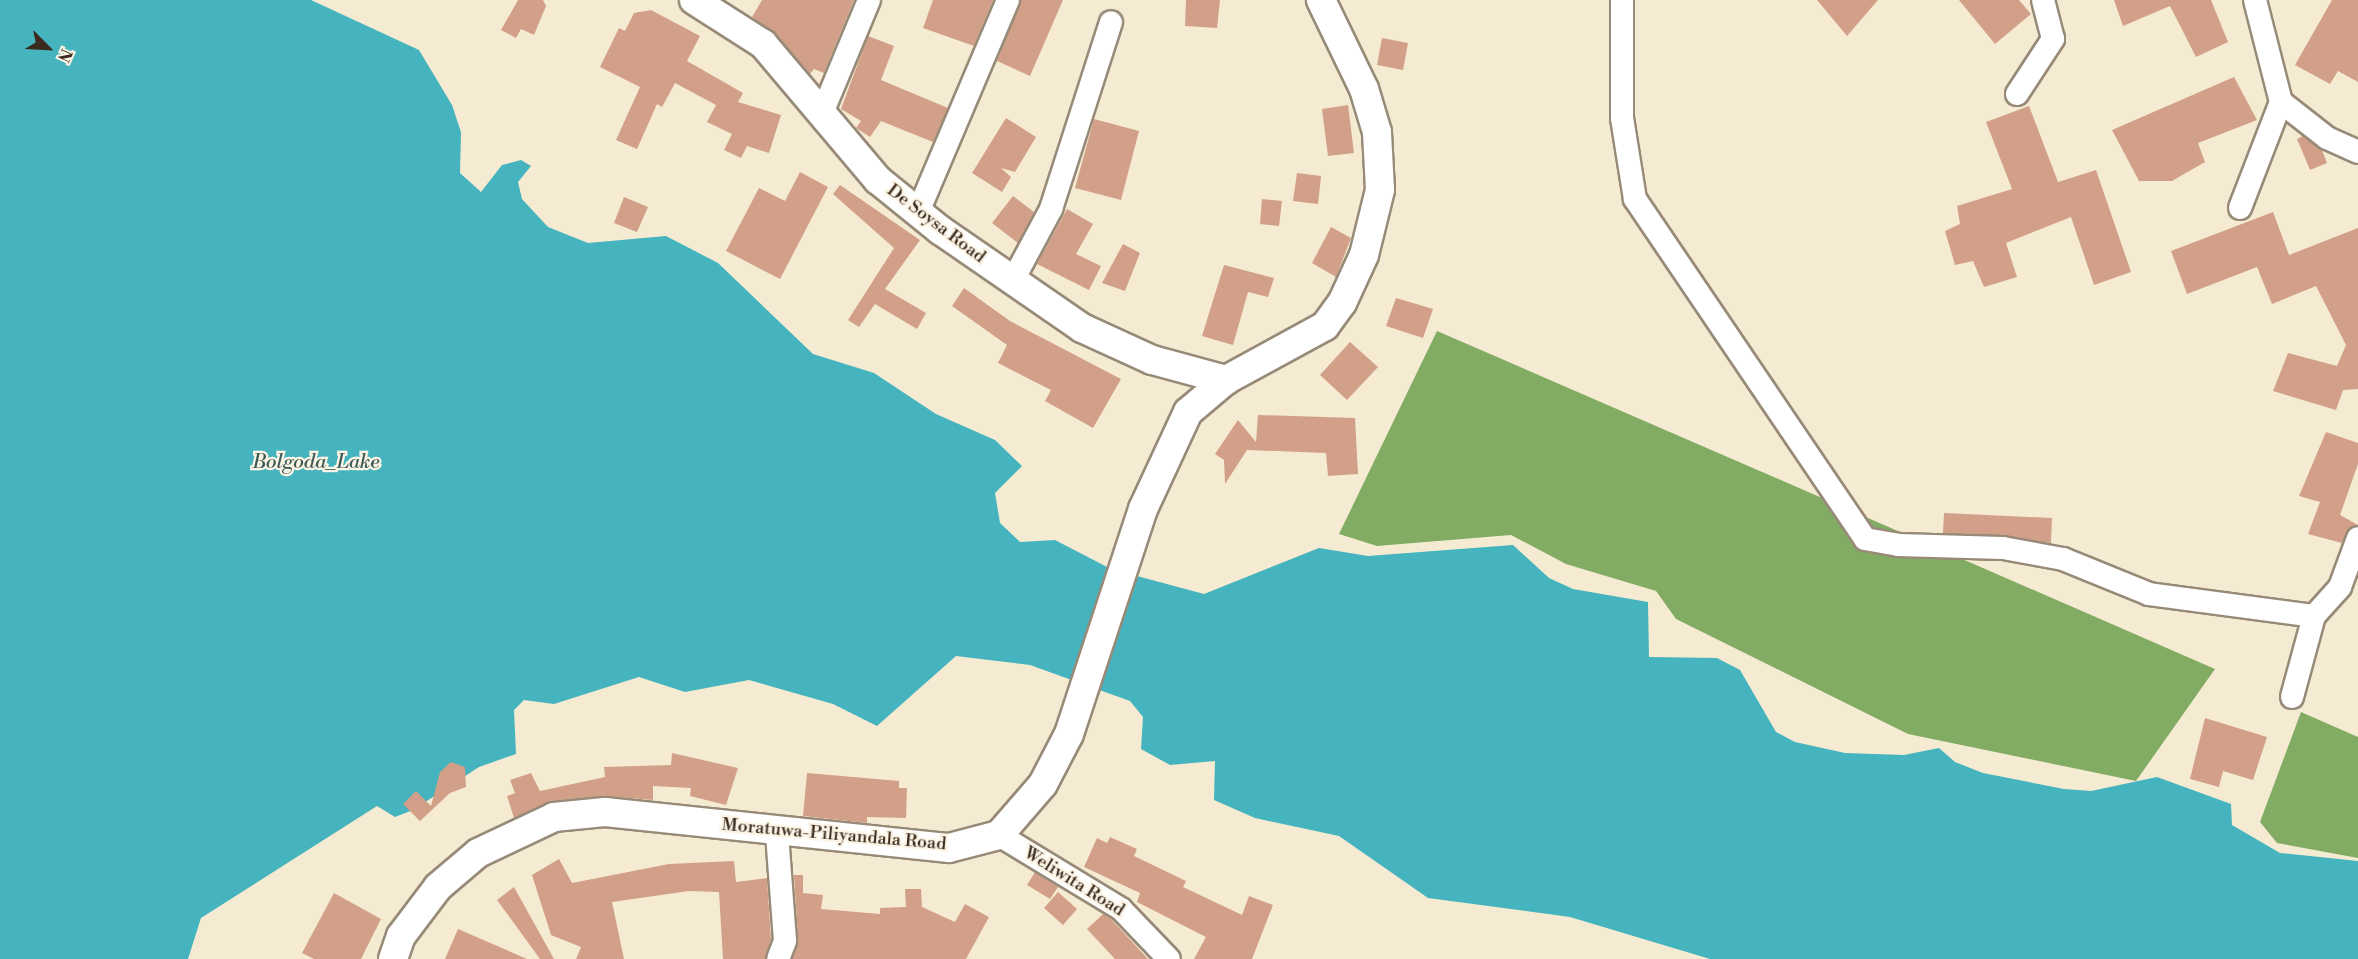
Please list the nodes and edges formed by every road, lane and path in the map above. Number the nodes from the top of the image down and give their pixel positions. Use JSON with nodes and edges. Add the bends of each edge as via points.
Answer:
{"nodes":[{"id":1,"x":694,"y":0,"type":"edge"},
{"id":2,"x":869,"y":0,"type":"edge"},
{"id":3,"x":1008,"y":0,"type":"edge"},
{"id":4,"x":1321,"y":0,"type":"edge"},
{"id":5,"x":1622,"y":0,"type":"edge"},
{"id":6,"x":2043,"y":0,"type":"edge"},
{"id":7,"x":2255,"y":0,"type":"edge"},
{"id":8,"x":1111,"y":22,"type":"dead end"},
{"id":9,"x":2017,"y":94,"type":"dead end"},
{"id":10,"x":2281,"y":102,"type":"junction"},
{"id":11,"x":822,"y":113,"type":"junction"},
{"id":12,"x":2358,"y":153,"type":"edge"},
{"id":13,"x":2240,"y":208,"type":"dead end"},
{"id":14,"x":918,"y":212,"type":"junction"},
{"id":15,"x":1013,"y":280,"type":"junction"},
{"id":16,"x":1226,"y":380,"type":"junction"},
{"id":17,"x":2358,"y":538,"type":"edge"},
{"id":18,"x":2349,"y":590,"type":"edge"},
{"id":19,"x":2314,"y":616,"type":"junction"},
{"id":20,"x":2292,"y":697,"type":"dead end"},
{"id":21,"x":777,"y":834,"type":"junction"},
{"id":22,"x":999,"y":835,"type":"junction"},
{"id":23,"x":393,"y":959,"type":"edge"},
{"id":24,"x":778,"y":959,"type":"edge"},
{"id":25,"x":1170,"y":959,"type":"edge"}],
"edges":[{"from":1,"to":11,"type":"main road","name":"De Soysa Road","via":[[763,44]]},
{"from":2,"to":11,"type":"street"},
{"from":3,"to":14,"type":"street"},
{"from":4,"to":16,"type":"main road","via":[[1373,112],[1381,171],[1375,214],[1350,287],[1325,326]]},
{"from":5,"to":19,"type":"street","via":[[1622,118],[1635,200],[1864,539],[1898,545],[2003,548],[2063,559],[2149,594]]},
{"from":6,"to":9,"type":"street","via":[[2053,39]]},
{"from":7,"to":10,"type":"street"},
{"from":8,"to":15,"type":"street","via":[[1051,209]]},
{"from":10,"to":12,"type":"street","via":[[2327,138]]},
{"from":10,"to":13,"type":"street"},
{"from":11,"to":14,"type":"main road","name":"De Soysa Road","via":[[878,180]]},
{"from":14,"to":15,"type":"main road","name":"De Soysa Road"},
{"from":15,"to":16,"type":"main road","name":"De Soysa Road","via":[[1082,328],[1152,360]]},
{"from":16,"to":22,"type":"main road","via":[[1188,412],[1170,443],[1069,734],[1043,784]]},
{"from":17,"to":18,"type":"street"},
{"from":18,"to":19,"type":"street"},
{"from":19,"to":20,"type":"street"},
{"from":21,"to":22,"type":"main road","name":"Moratuwa-Piliyandala Road","via":[[949,848]]},
{"from":21,"to":23,"type":"main road","name":"Moratuwa-Piliyandala Road","via":[[605,812],[554,817],[478,853],[438,887],[401,936]]},
{"from":21,"to":24,"type":"street","via":[[785,941]]},
{"from":22,"to":25,"type":"street","name":"Weliwita Road","via":[[1121,909]]}]}
